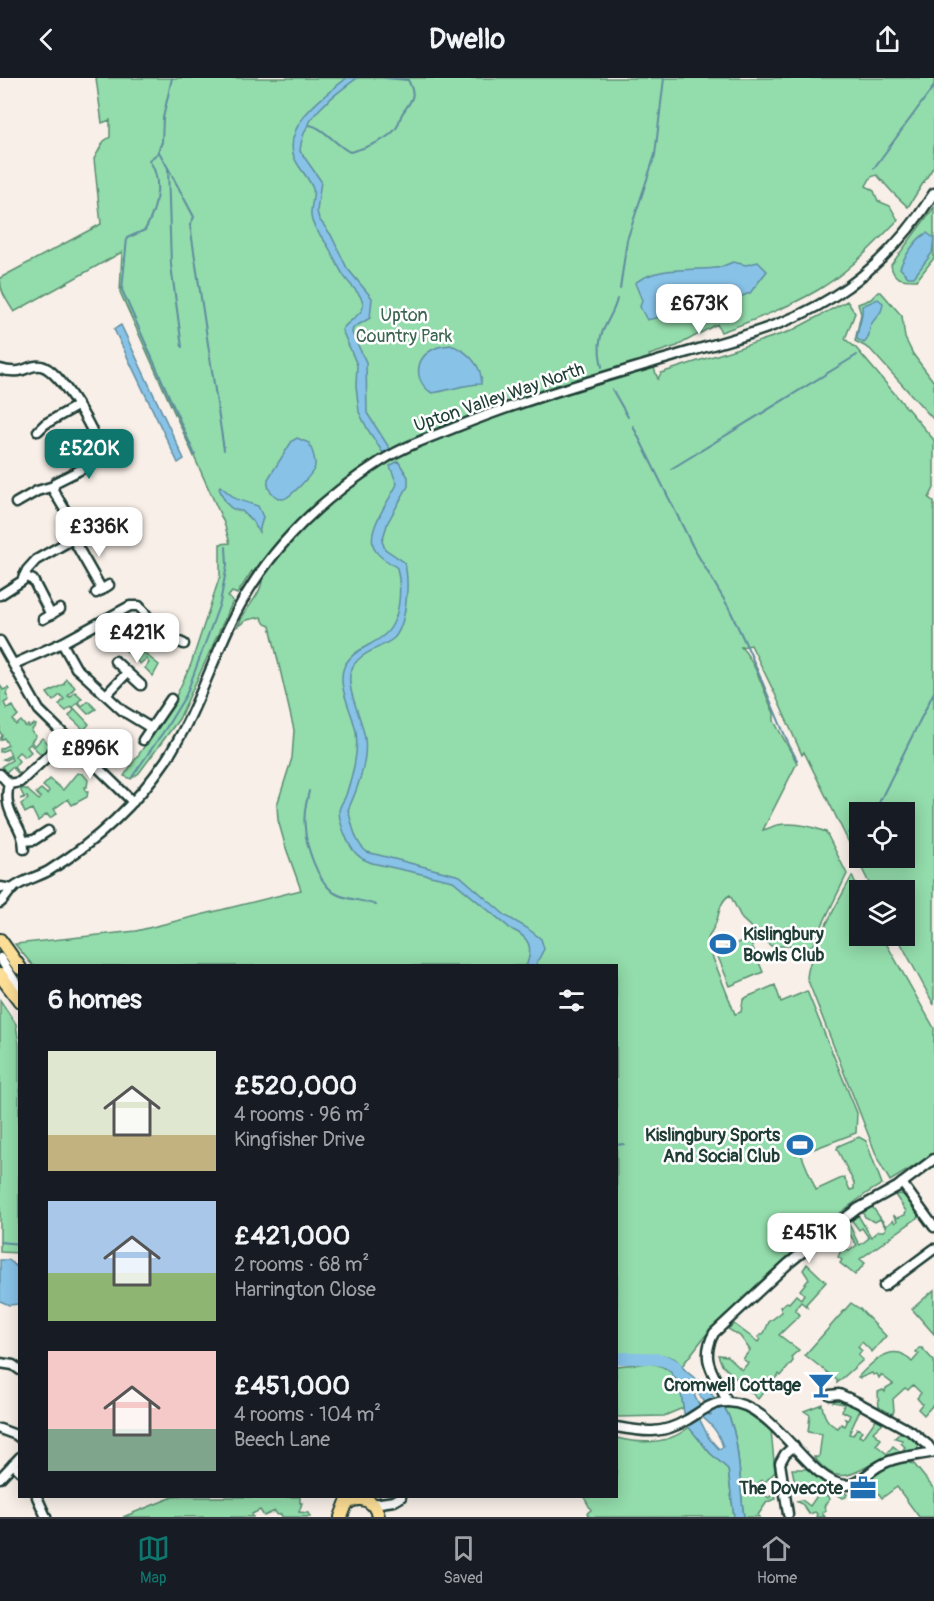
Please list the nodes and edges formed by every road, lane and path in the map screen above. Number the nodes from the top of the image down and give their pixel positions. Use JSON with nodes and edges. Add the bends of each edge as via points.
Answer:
{"nodes":[{"id":1,"x":934,"y":193,"type":"edge"},
{"id":2,"x":0,"y":369,"type":"edge"},
{"id":3,"x":77,"y":406,"type":"junction"},
{"id":4,"x":38,"y":431,"type":"dead end"},
{"id":5,"x":54,"y":486,"type":"junction"},
{"id":6,"x":16,"y":503,"type":"dead end"},
{"id":7,"x":73,"y":539,"type":"junction"},
{"id":8,"x":24,"y":576,"type":"junction"},
{"id":9,"x":102,"y":590,"type":"dead end"},
{"id":10,"x":0,"y":595,"type":"edge"},
{"id":11,"x":60,"y":609,"type":"dead end"},
{"id":12,"x":0,"y":641,"type":"edge"},
{"id":13,"x":62,"y":643,"type":"junction"},
{"id":14,"x":184,"y":644,"type":"dead end"},
{"id":15,"x":115,"y":661,"type":"dead end"},
{"id":16,"x":14,"y":664,"type":"junction"},
{"id":17,"x":127,"y":673,"type":"junction"},
{"id":18,"x":141,"y":685,"type":"dead end"},
{"id":19,"x":106,"y":695,"type":"junction"},
{"id":20,"x":171,"y":699,"type":"dead end"},
{"id":21,"x":151,"y":728,"type":"junction"},
{"id":22,"x":67,"y":738,"type":"junction"},
{"id":23,"x":143,"y":740,"type":"dead end"},
{"id":24,"x":0,"y":774,"type":"edge"},
{"id":25,"x":9,"y":784,"type":"junction"},
{"id":26,"x":133,"y":802,"type":"junction"},
{"id":27,"x":48,"y":831,"type":"dead end"},
{"id":28,"x":0,"y":887,"type":"edge"},
{"id":29,"x":12,"y":889,"type":"junction"},
{"id":30,"x":0,"y":903,"type":"edge"},
{"id":31,"x":0,"y":940,"type":"edge"},
{"id":32,"x":0,"y":958,"type":"edge"},
{"id":33,"x":18,"y":965,"type":"edge"},
{"id":34,"x":0,"y":975,"type":"edge"},
{"id":35,"x":18,"y":985,"type":"edge"},
{"id":36,"x":18,"y":998,"type":"edge"},
{"id":37,"x":934,"y":1159,"type":"edge"},
{"id":38,"x":902,"y":1183,"type":"junction"},
{"id":39,"x":934,"y":1227,"type":"edge"},
{"id":40,"x":934,"y":1249,"type":"edge"},
{"id":41,"x":887,"y":1280,"type":"dead end"},
{"id":42,"x":0,"y":1362,"type":"edge"},
{"id":43,"x":18,"y":1369,"type":"edge"},
{"id":44,"x":830,"y":1395,"type":"dead end"},
{"id":45,"x":723,"y":1402,"type":"junction"},
{"id":46,"x":618,"y":1427,"type":"edge"},
{"id":47,"x":0,"y":1429,"type":"edge"},
{"id":48,"x":18,"y":1436,"type":"edge"},
{"id":49,"x":794,"y":1446,"type":"junction"},
{"id":50,"x":933,"y":1452,"type":"edge"},
{"id":51,"x":17,"y":1464,"type":"edge"},
{"id":52,"x":0,"y":1478,"type":"edge"},
{"id":53,"x":37,"y":1498,"type":"edge"},
{"id":54,"x":398,"y":1499,"type":"edge"},
{"id":55,"x":369,"y":1500,"type":"edge"},
{"id":56,"x":789,"y":1507,"type":"dead end"},
{"id":57,"x":341,"y":1510,"type":"edge"},
{"id":58,"x":46,"y":1517,"type":"edge"},
{"id":59,"x":379,"y":1517,"type":"edge"}],
"edges":[{"from":1,"to":26,"type":"street","name":"Upton Valley Way North","via":[[889,251],[818,305],[763,330],[498,411],[440,433],[382,460],[341,489],[286,540],[248,589],[189,721],[165,761]]},
{"from":2,"to":3,"type":"street","via":[[14,372],[40,365],[49,368]]},
{"from":3,"to":4,"type":"street"},
{"from":3,"to":5,"type":"street","via":[[97,440],[101,457]]},
{"from":5,"to":6,"type":"street"},
{"from":5,"to":7,"type":"street","via":[[74,528]]},
{"from":7,"to":8,"type":"street","via":[[36,560]]},
{"from":7,"to":9,"type":"street"},
{"from":8,"to":10,"type":"street"},
{"from":8,"to":11,"type":"street","via":[[33,580],[47,617]]},
{"from":12,"to":16,"type":"street"},
{"from":13,"to":14,"type":"street","via":[[135,605],[162,634]]},
{"from":13,"to":16,"type":"street"},
{"from":13,"to":19,"type":"street","via":[[76,668]]},
{"from":15,"to":17,"type":"street"},
{"from":16,"to":22,"type":"street","via":[[39,710]]},
{"from":17,"to":18,"type":"street"},
{"from":17,"to":19,"type":"street"},
{"from":19,"to":21,"type":"street"},
{"from":20,"to":21,"type":"street"},
{"from":21,"to":23,"type":"street"},
{"from":22,"to":25,"type":"street","via":[[20,783]]},
{"from":22,"to":26,"type":"street"},
{"from":24,"to":25,"type":"street"},
{"from":25,"to":27,"type":"street","via":[[6,801],[24,845]]},
{"from":26,"to":29,"type":"street","name":"Upton Valley Way North","via":[[76,852]]},
{"from":28,"to":29,"type":"street"},
{"from":29,"to":30,"type":"street","name":"Upton Valley Way North"},
{"from":31,"to":33,"type":"highway"},
{"from":32,"to":35,"type":"street"},
{"from":34,"to":36,"type":"highway"},
{"from":37,"to":38,"type":"street"},
{"from":38,"to":39,"type":"street"},
{"from":38,"to":45,"type":"street","via":[[840,1222],[714,1333],[707,1361]]},
{"from":40,"to":41,"type":"street"},
{"from":42,"to":43,"type":"street"},
{"from":44,"to":50,"type":"street","via":[[839,1394],[857,1402],[912,1432]]},
{"from":45,"to":46,"type":"street","via":[[686,1421],[652,1432]]},
{"from":45,"to":49,"type":"street","via":[[739,1403],[754,1410]]},
{"from":47,"to":48,"type":"street"},
{"from":49,"to":50,"type":"street","via":[[827,1478],[848,1485],[881,1464]]},
{"from":49,"to":56,"type":"street","via":[[780,1462]]},
{"from":51,"to":52,"type":"street"},
{"from":53,"to":58,"type":"street"},
{"from":54,"to":55,"type":"street"},
{"from":54,"to":59,"type":"street"},
{"from":55,"to":57,"type":"highway","via":[[353,1500]]},
{"from":55,"to":59,"type":"highway"}]}
